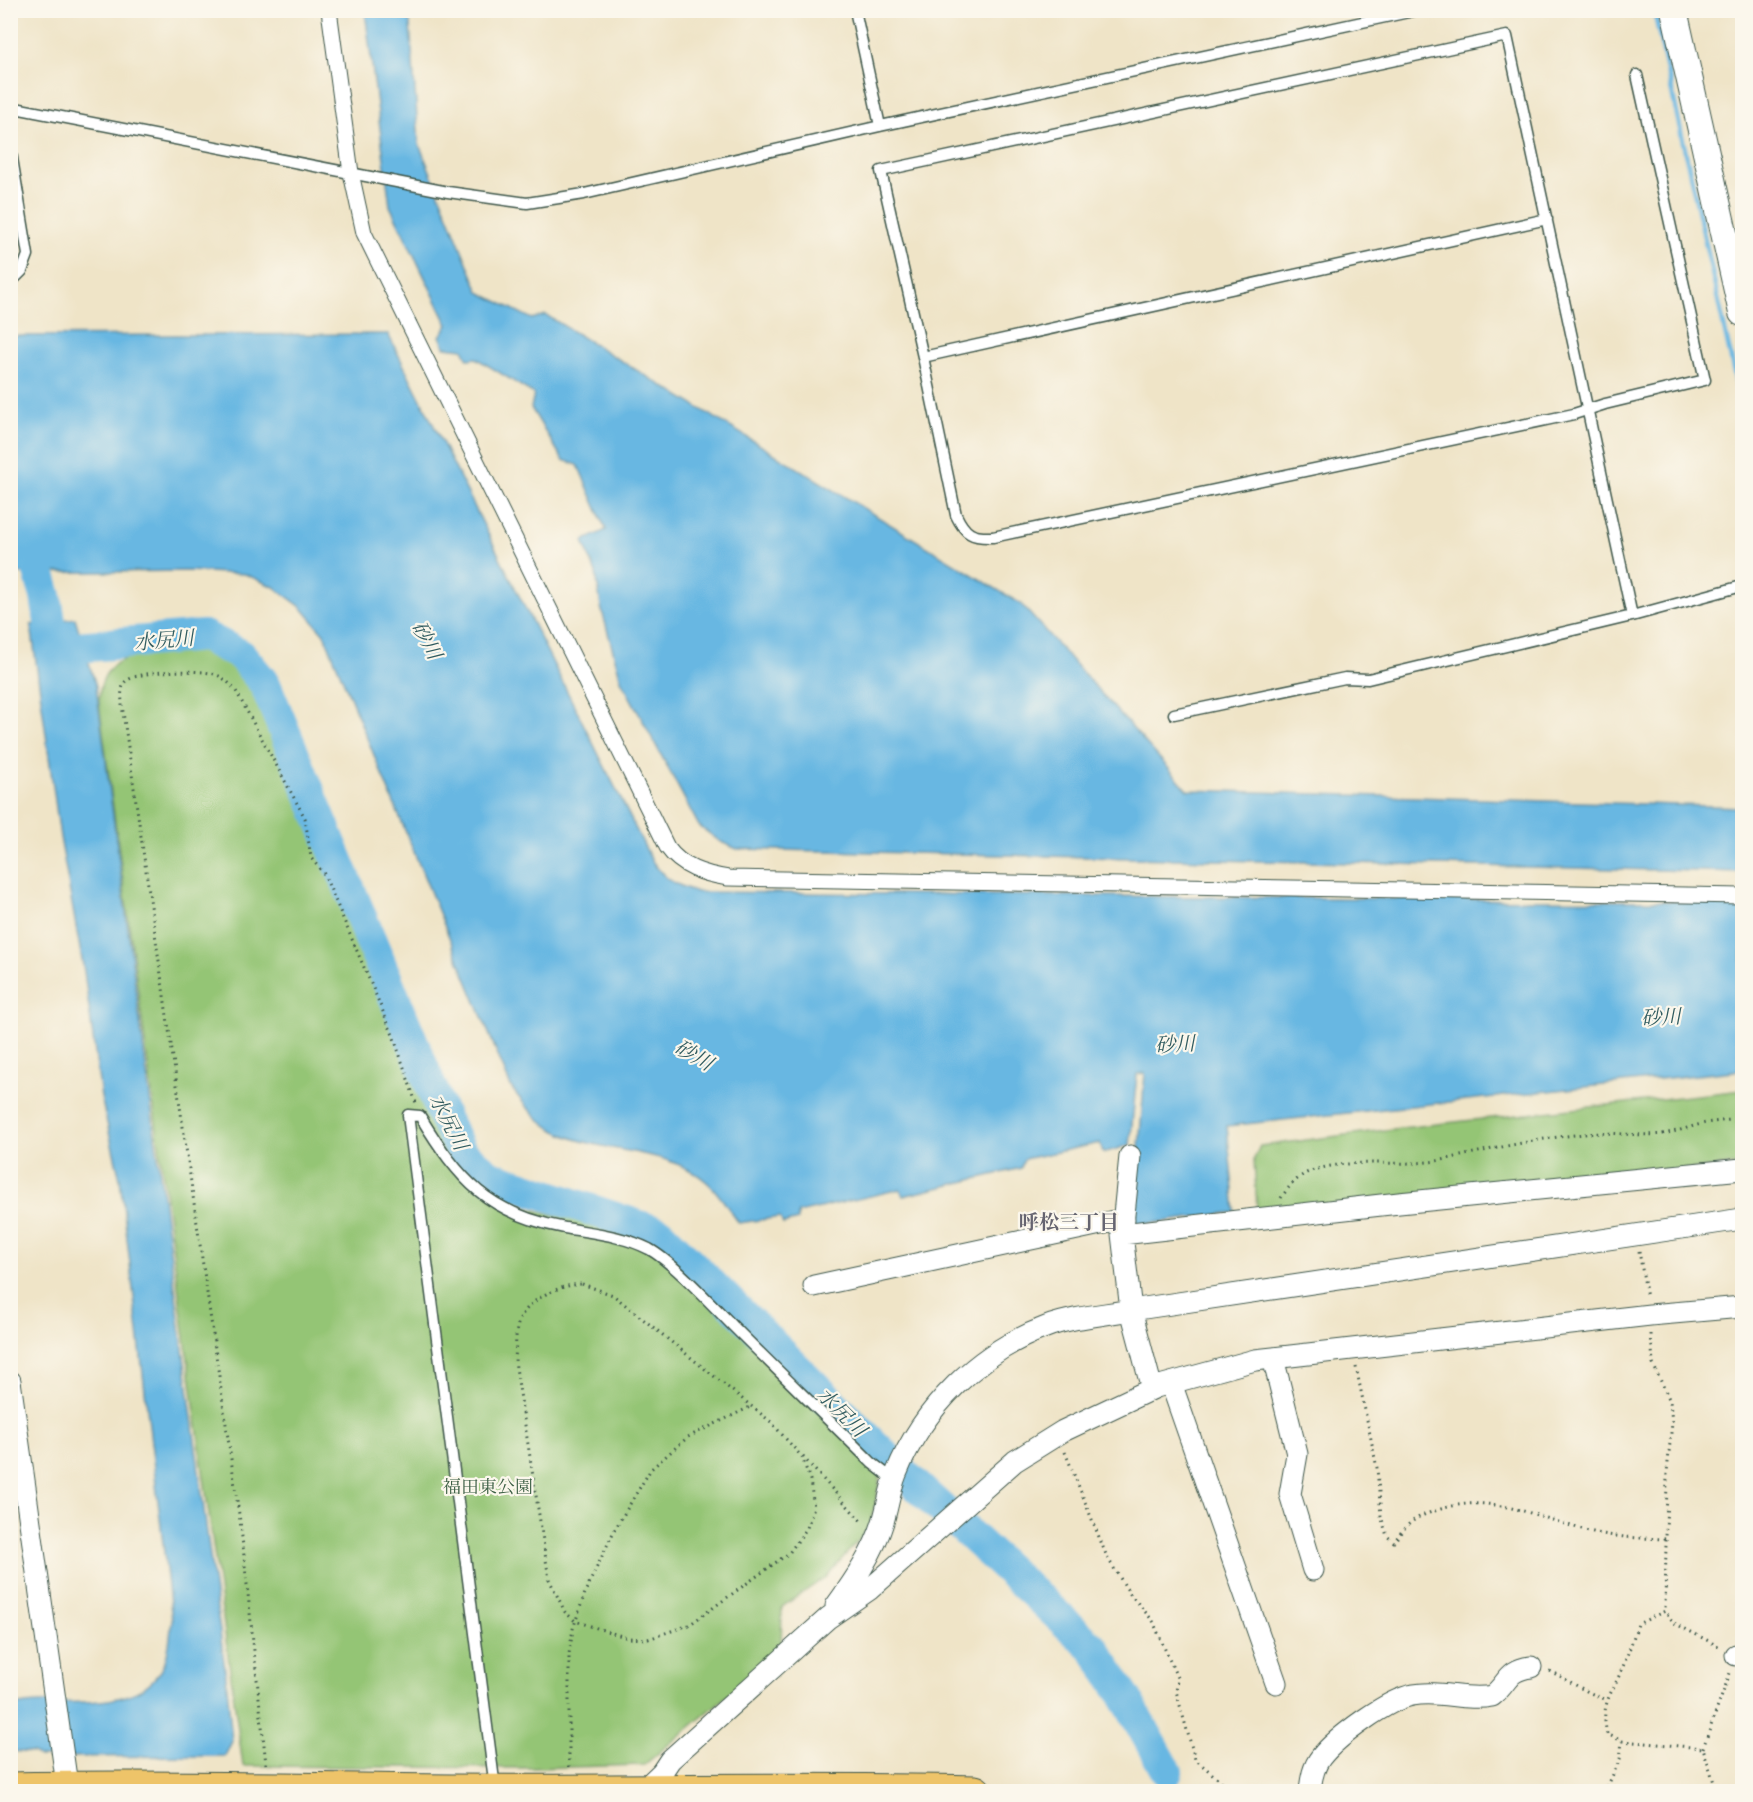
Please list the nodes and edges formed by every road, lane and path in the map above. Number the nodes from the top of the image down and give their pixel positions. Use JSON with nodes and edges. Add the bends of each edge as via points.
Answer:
{"nodes":[{"id":1,"x":329,"y":10,"type":"edge"},
{"id":2,"x":855,"y":10,"type":"edge"},
{"id":3,"x":1418,"y":10,"type":"edge"},
{"id":4,"x":1674,"y":10,"type":"edge"},
{"id":5,"x":1638,"y":75,"type":"dead end"},
{"id":6,"x":10,"y":107,"type":"edge"},
{"id":7,"x":880,"y":126,"type":"junction"},
{"id":8,"x":10,"y":146,"type":"edge"},
{"id":9,"x":357,"y":174,"type":"junction"},
{"id":10,"x":1547,"y":219,"type":"junction"},
{"id":11,"x":10,"y":283,"type":"edge"},
{"id":12,"x":1743,"y":313,"type":"edge"},
{"id":13,"x":923,"y":357,"type":"junction"},
{"id":14,"x":1589,"y":409,"type":"junction"},
{"id":15,"x":1743,"y":586,"type":"edge"},
{"id":16,"x":1632,"y":616,"type":"junction"},
{"id":17,"x":1174,"y":714,"type":"dead end"},
{"id":18,"x":1743,"y":896,"type":"edge"},
{"id":19,"x":420,"y":1116,"type":"junction"},
{"id":20,"x":1743,"y":1119,"type":"edge"},
{"id":21,"x":1130,"y":1156,"type":"dead end"},
{"id":22,"x":1743,"y":1169,"type":"edge"},
{"id":23,"x":1281,"y":1197,"type":"dead end"},
{"id":24,"x":1743,"y":1219,"type":"edge"},
{"id":25,"x":1123,"y":1226,"type":"junction"},
{"id":26,"x":1636,"y":1235,"type":"junction"},
{"id":27,"x":814,"y":1286,"type":"dead end"},
{"id":28,"x":1743,"y":1307,"type":"edge"},
{"id":29,"x":1131,"y":1310,"type":"junction"},
{"id":30,"x":1650,"y":1315,"type":"junction"},
{"id":31,"x":1352,"y":1348,"type":"junction"},
{"id":32,"x":1273,"y":1358,"type":"junction"},
{"id":33,"x":10,"y":1381,"type":"edge"},
{"id":34,"x":1162,"y":1386,"type":"junction"},
{"id":35,"x":751,"y":1407,"type":"junction"},
{"id":36,"x":1058,"y":1434,"type":"junction"},
{"id":37,"x":802,"y":1456,"type":"junction"},
{"id":38,"x":898,"y":1471,"type":"junction"},
{"id":39,"x":18,"y":1481,"type":"edge"},
{"id":40,"x":876,"y":1537,"type":"junction"},
{"id":41,"x":1667,"y":1539,"type":"junction"},
{"id":42,"x":1313,"y":1570,"type":"dead end"},
{"id":43,"x":1665,"y":1611,"type":"junction"},
{"id":44,"x":828,"y":1618,"type":"junction"},
{"id":45,"x":575,"y":1621,"type":"junction"},
{"id":46,"x":1739,"y":1656,"type":"edge"},
{"id":47,"x":1532,"y":1667,"type":"joint"},
{"id":48,"x":1276,"y":1683,"type":"dead end"},
{"id":49,"x":1605,"y":1699,"type":"junction"},
{"id":50,"x":1622,"y":1741,"type":"junction"},
{"id":51,"x":1703,"y":1748,"type":"junction"},
{"id":52,"x":267,"y":1767,"type":"dead end"},
{"id":53,"x":569,"y":1775,"type":"dead end"},
{"id":54,"x":67,"y":1782,"type":"edge"},
{"id":55,"x":10,"y":1789,"type":"edge"},
{"id":56,"x":496,"y":1791,"type":"edge"},
{"id":57,"x":642,"y":1791,"type":"edge"},
{"id":58,"x":975,"y":1791,"type":"edge"},
{"id":59,"x":1228,"y":1791,"type":"edge"},
{"id":60,"x":1310,"y":1791,"type":"edge"},
{"id":61,"x":1605,"y":1791,"type":"edge"},
{"id":62,"x":1717,"y":1791,"type":"edge"}],
"edges":[{"from":1,"to":9,"type":"street"},
{"from":2,"to":7,"type":"lane"},
{"from":3,"to":7,"type":"lane"},
{"from":4,"to":12,"type":"street"},
{"from":5,"to":14,"type":"lane","via":[[1705,380]]},
{"from":6,"to":9,"type":"lane"},
{"from":7,"to":9,"type":"lane","via":[[554,200],[506,202]]},
{"from":8,"to":11,"type":"lane","via":[[28,255],[22,271]]},
{"from":9,"to":18,"type":"street","via":[[359,219],[369,244],[667,847],[688,867],[728,878]]},
{"from":10,"to":13,"type":"lane"},
{"from":10,"to":13,"type":"lane","via":[[1507,36],[881,171]]},
{"from":10,"to":14,"type":"lane"},
{"from":13,"to":14,"type":"lane","via":[[956,515],[963,528],[977,538]]},
{"from":14,"to":16,"type":"lane"},
{"from":15,"to":16,"type":"lane"},
{"from":16,"to":17,"type":"lane","via":[[1368,679],[1345,678]]},
{"from":19,"to":38,"type":"lane","via":[[464,1180],[489,1200],[526,1218],[650,1250],[693,1286],[872,1463]]},
{"from":19,"to":52,"type":"path","via":[[388,1024],[324,874],[311,858],[305,818],[236,691],[219,676],[191,671],[135,676],[122,690],[122,705],[241,1528]]},
{"from":19,"to":56,"type":"lane","via":[[408,1115],[407,1124]]},
{"from":20,"to":23,"type":"path","via":[[1663,1134],[1583,1134],[1447,1159],[1333,1165],[1308,1172]]},
{"from":21,"to":25,"type":"street"},
{"from":22,"to":25,"type":"street"},
{"from":24,"to":26,"type":"street"},
{"from":25,"to":27,"type":"street"},
{"from":25,"to":29,"type":"street"},
{"from":26,"to":29,"type":"street"},
{"from":26,"to":30,"type":"path"},
{"from":28,"to":30,"type":"street"},
{"from":29,"to":34,"type":"street"},
{"from":29,"to":38,"type":"street","via":[[1048,1326],[1006,1345],[976,1365],[945,1397]]},
{"from":30,"to":31,"type":"street"},
{"from":30,"to":41,"type":"path","via":[[1653,1364],[1670,1401],[1672,1423]]},
{"from":31,"to":32,"type":"street"},
{"from":31,"to":41,"type":"path","via":[[1371,1430],[1381,1516],[1387,1536],[1395,1542],[1406,1524],[1420,1515],[1476,1502],[1512,1507],[1622,1538]]},
{"from":32,"to":34,"type":"street"},
{"from":32,"to":42,"type":"street","via":[[1297,1454],[1290,1494]]},
{"from":33,"to":39,"type":"street"},
{"from":34,"to":36,"type":"street","via":[[1105,1409]]},
{"from":34,"to":48,"type":"street"},
{"from":35,"to":37,"type":"path","via":[[771,1422]]},
{"from":35,"to":45,"type":"path","via":[[688,1437],[651,1468],[615,1529]]},
{"from":35,"to":45,"type":"path","via":[[613,1295],[582,1284],[570,1285],[548,1292],[531,1306],[519,1322],[515,1361],[549,1579],[565,1612]]},
{"from":36,"to":44,"type":"street","via":[[1015,1461],[870,1589]]},
{"from":36,"to":59,"type":"path","via":[[1107,1557],[1153,1621],[1178,1680],[1176,1691],[1195,1759]]},
{"from":37,"to":40,"type":"path"},
{"from":37,"to":45,"type":"path","via":[[814,1507],[807,1528],[789,1553],[689,1625],[648,1638],[628,1638]]},
{"from":38,"to":40,"type":"street"},
{"from":39,"to":54,"type":"street","via":[[53,1673]]},
{"from":40,"to":44,"type":"street","via":[[856,1579]]},
{"from":41,"to":43,"type":"path"},
{"from":43,"to":46,"type":"path","via":[[1674,1623]]},
{"from":43,"to":49,"type":"path","via":[[1638,1624],[1622,1669]]},
{"from":44,"to":57,"type":"street","via":[[670,1760]]},
{"from":45,"to":53,"type":"path","via":[[569,1654]]},
{"from":46,"to":51,"type":"path"},
{"from":47,"to":49,"type":"path","via":[[1565,1678],[1580,1690]]},
{"from":47,"to":60,"type":"street","via":[[1510,1674],[1491,1696],[1431,1692],[1394,1701],[1321,1756],[1314,1768]]},
{"from":49,"to":50,"type":"path","via":[[1607,1734]]},
{"from":50,"to":51,"type":"path"},
{"from":50,"to":61,"type":"path","via":[[1620,1759]]},
{"from":51,"to":62,"type":"path"},
{"from":54,"to":55,"type":"highway"},
{"from":54,"to":56,"type":"highway"},
{"from":56,"to":57,"type":"highway"},
{"from":57,"to":58,"type":"highway"}]}
